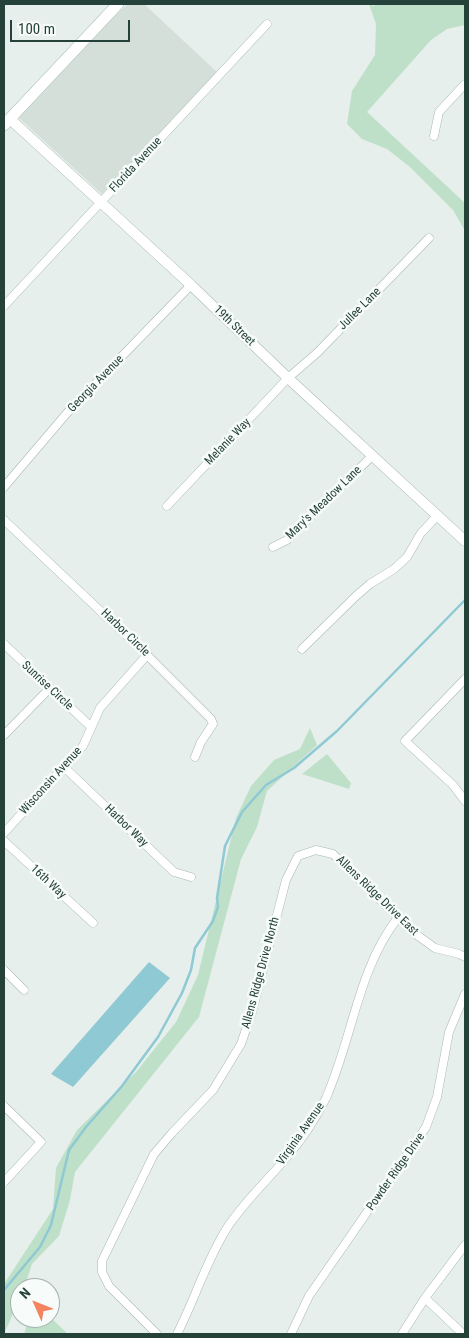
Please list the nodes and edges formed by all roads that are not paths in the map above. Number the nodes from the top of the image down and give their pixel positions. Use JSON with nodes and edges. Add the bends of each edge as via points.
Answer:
{"nodes":[{"id":1,"x":118,"y":4,"type":"edge"},
{"id":2,"x":267,"y":24,"type":"dead end"},
{"id":3,"x":465,"y":84,"type":"edge"},
{"id":4,"x":6,"y":119,"type":"edge"},
{"id":5,"x":434,"y":136,"type":"dead end"},
{"id":6,"x":100,"y":202,"type":"junction"},
{"id":7,"x":429,"y":238,"type":"dead end"},
{"id":8,"x":191,"y":285,"type":"junction"},
{"id":9,"x":4,"y":306,"type":"edge"},
{"id":10,"x":288,"y":378,"type":"junction"},
{"id":11,"x":373,"y":455,"type":"junction"},
{"id":12,"x":4,"y":487,"type":"edge"},
{"id":13,"x":168,"y":506,"type":"dead end"},
{"id":14,"x":438,"y":515,"type":"junction"},
{"id":15,"x":4,"y":520,"type":"edge"},
{"id":16,"x":465,"y":541,"type":"edge"},
{"id":17,"x":273,"y":547,"type":"dead end"},
{"id":18,"x":4,"y":644,"type":"edge"},
{"id":19,"x":302,"y":649,"type":"dead end"},
{"id":20,"x":147,"y":655,"type":"junction"},
{"id":21,"x":465,"y":679,"type":"edge"},
{"id":22,"x":50,"y":688,"type":"junction"},
{"id":23,"x":91,"y":727,"type":"junction"},
{"id":24,"x":4,"y":735,"type":"edge"},
{"id":25,"x":195,"y":757,"type":"dead end"},
{"id":26,"x":64,"y":766,"type":"junction"},
{"id":27,"x":465,"y":802,"type":"edge"},
{"id":28,"x":4,"y":833,"type":"edge"},
{"id":29,"x":4,"y":840,"type":"edge"},
{"id":30,"x":316,"y":850,"type":"joint"},
{"id":31,"x":191,"y":877,"type":"dead end"},
{"id":32,"x":397,"y":919,"type":"junction"},
{"id":33,"x":93,"y":923,"type":"dead end"},
{"id":34,"x":465,"y":957,"type":"edge"},
{"id":35,"x":4,"y":970,"type":"edge"},
{"id":36,"x":24,"y":990,"type":"dead end"},
{"id":37,"x":465,"y":994,"type":"edge"},
{"id":38,"x":4,"y":1106,"type":"edge"},
{"id":39,"x":4,"y":1182,"type":"edge"},
{"id":40,"x":465,"y":1245,"type":"edge"},
{"id":41,"x":425,"y":1298,"type":"junction"},
{"id":42,"x":157,"y":1334,"type":"edge"},
{"id":43,"x":177,"y":1334,"type":"edge"},
{"id":44,"x":291,"y":1334,"type":"edge"},
{"id":45,"x":402,"y":1334,"type":"edge"},
{"id":46,"x":463,"y":1334,"type":"edge"}],
"edges":[{"from":1,"to":4,"type":"main road"},
{"from":2,"to":6,"type":"street","name":"Florida Avenue"},
{"from":3,"to":5,"type":"street","via":[[439,112]]},
{"from":4,"to":6,"type":"street","name":"19th Street"},
{"from":6,"to":8,"type":"street","name":"19th Street"},
{"from":6,"to":9,"type":"street","name":"Florida Avenue"},
{"from":7,"to":10,"type":"street","name":"Jullee Lane","via":[[338,332]]},
{"from":8,"to":10,"type":"street","name":"19th Street"},
{"from":8,"to":12,"type":"street","name":"Georgia Avenue","via":[[68,413]]},
{"from":10,"to":11,"type":"street","name":"19th Street"},
{"from":10,"to":13,"type":"street","name":"Melanie Way"},
{"from":11,"to":14,"type":"street","name":"19th Street"},
{"from":11,"to":17,"type":"street","name":"Mary's Meadow Lane","via":[[287,540]]},
{"from":14,"to":16,"type":"street","name":"19th Street"},
{"from":14,"to":19,"type":"street","via":[[421,533],[407,557],[356,596]]},
{"from":15,"to":20,"type":"street","name":"Harbor Circle"},
{"from":18,"to":22,"type":"street","name":"Sunrise Circle"},
{"from":20,"to":23,"type":"street","name":"Wisconsin Avenue","via":[[100,708]]},
{"from":20,"to":25,"type":"street","name":"Harbor Circle","via":[[211,719],[213,724],[200,742]]},
{"from":21,"to":27,"type":"street","via":[[405,740],[453,785]]},
{"from":22,"to":23,"type":"street","name":"Sunrise Circle"},
{"from":22,"to":24,"type":"street"},
{"from":23,"to":26,"type":"street","name":"Wisconsin Avenue","via":[[83,746]]},
{"from":26,"to":28,"type":"street","name":"Wisconsin Avenue"},
{"from":26,"to":31,"type":"street","name":"Harbor Way","via":[[174,872]]},
{"from":29,"to":33,"type":"street","name":"16th Way"},
{"from":30,"to":32,"type":"street","name":"Allens Ridge Drive East","via":[[333,854]]},
{"from":30,"to":42,"type":"street","name":"Allens Ridge Drive North","via":[[298,856],[286,880],[241,1044],[213,1090],[154,1154],[102,1261],[104,1278],[109,1286]]},
{"from":32,"to":34,"type":"street","name":"Allens Ridge Drive East","via":[[435,948]]},
{"from":32,"to":43,"type":"street","name":"Virginia Avenue","via":[[373,958],[325,1099],[287,1157],[228,1228],[202,1275]]},
{"from":35,"to":36,"type":"street"},
{"from":37,"to":44,"type":"street","name":"Powder Ridge Drive","via":[[449,1032],[437,1097],[426,1127],[309,1296]]},
{"from":38,"to":39,"type":"street","via":[[41,1142]]},
{"from":40,"to":41,"type":"street"},
{"from":41,"to":45,"type":"street"},
{"from":41,"to":46,"type":"street"}]}
